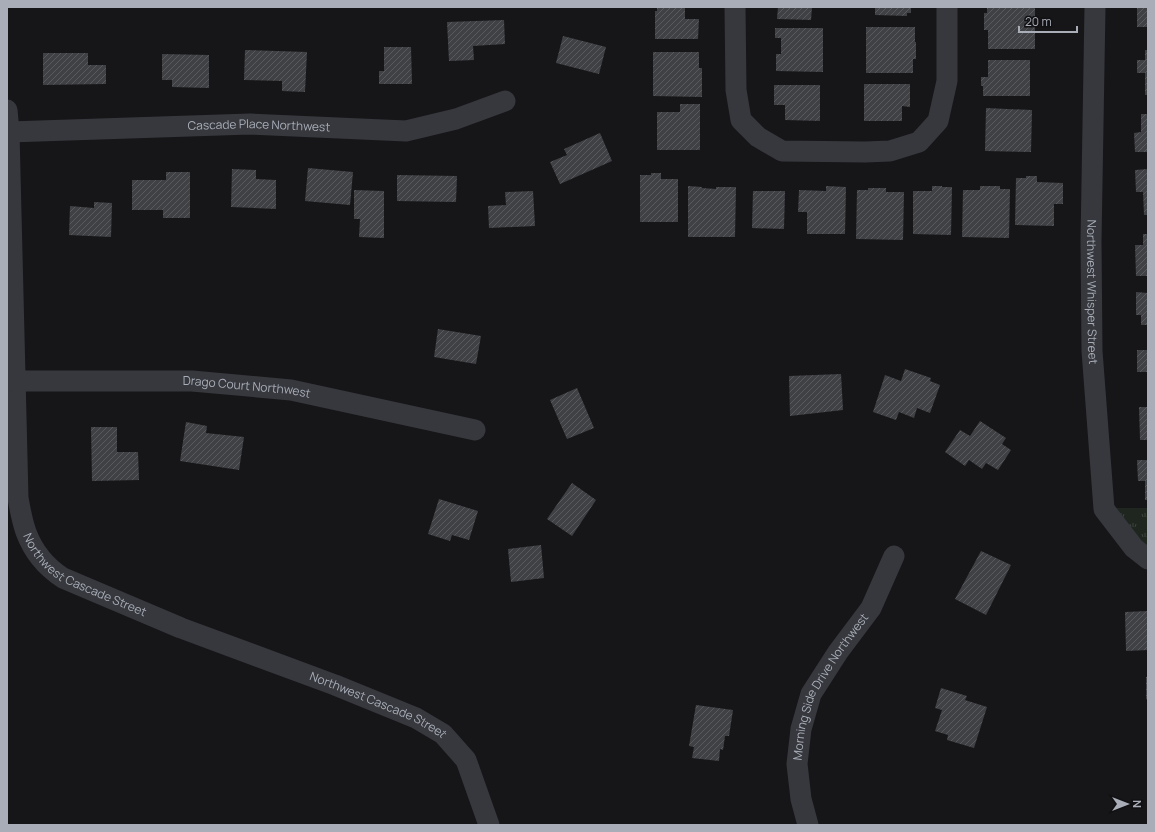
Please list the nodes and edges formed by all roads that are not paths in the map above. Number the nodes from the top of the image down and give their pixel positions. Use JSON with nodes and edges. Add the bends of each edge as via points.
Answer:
{"nodes":[{"id":1,"x":735,"y":7,"type":"edge"},
{"id":2,"x":948,"y":7,"type":"edge"},
{"id":3,"x":1095,"y":7,"type":"edge"},
{"id":4,"x":505,"y":101,"type":"dead end"},
{"id":5,"x":7,"y":110,"type":"edge"},
{"id":6,"x":9,"y":132,"type":"junction"},
{"id":7,"x":15,"y":382,"type":"junction"},
{"id":8,"x":475,"y":430,"type":"dead end"},
{"id":9,"x":894,"y":556,"type":"dead end"},
{"id":10,"x":1148,"y":559,"type":"edge"},
{"id":11,"x":489,"y":825,"type":"edge"},
{"id":12,"x":808,"y":825,"type":"edge"}],
"edges":[{"from":1,"to":2,"type":"street","via":[[736,90],[741,120],[758,138],[782,152],[890,152],[919,142],[938,121],[946,81]]},
{"from":3,"to":10,"type":"street","name":"Northwest Whisper Street","via":[[1092,350],[1104,509],[1134,548]]},
{"from":4,"to":6,"type":"street","name":"Cascade Place Northwest","via":[[456,119],[406,131],[250,124]]},
{"from":5,"to":6,"type":"street","name":"Northwest Cascade Street"},
{"from":6,"to":7,"type":"street","name":"Northwest Cascade Street"},
{"from":7,"to":8,"type":"street","name":"Drago Court Northwest","via":[[192,382],[290,390]]},
{"from":7,"to":11,"type":"street","name":"Northwest Cascade Street","via":[[18,498],[26,531],[38,555],[52,571],[181,628],[416,718],[443,734],[466,760]]},
{"from":9,"to":12,"type":"street","name":"Morning Side Drive Northwest","via":[[871,608],[811,694],[801,729],[797,764],[801,799]]}]}
